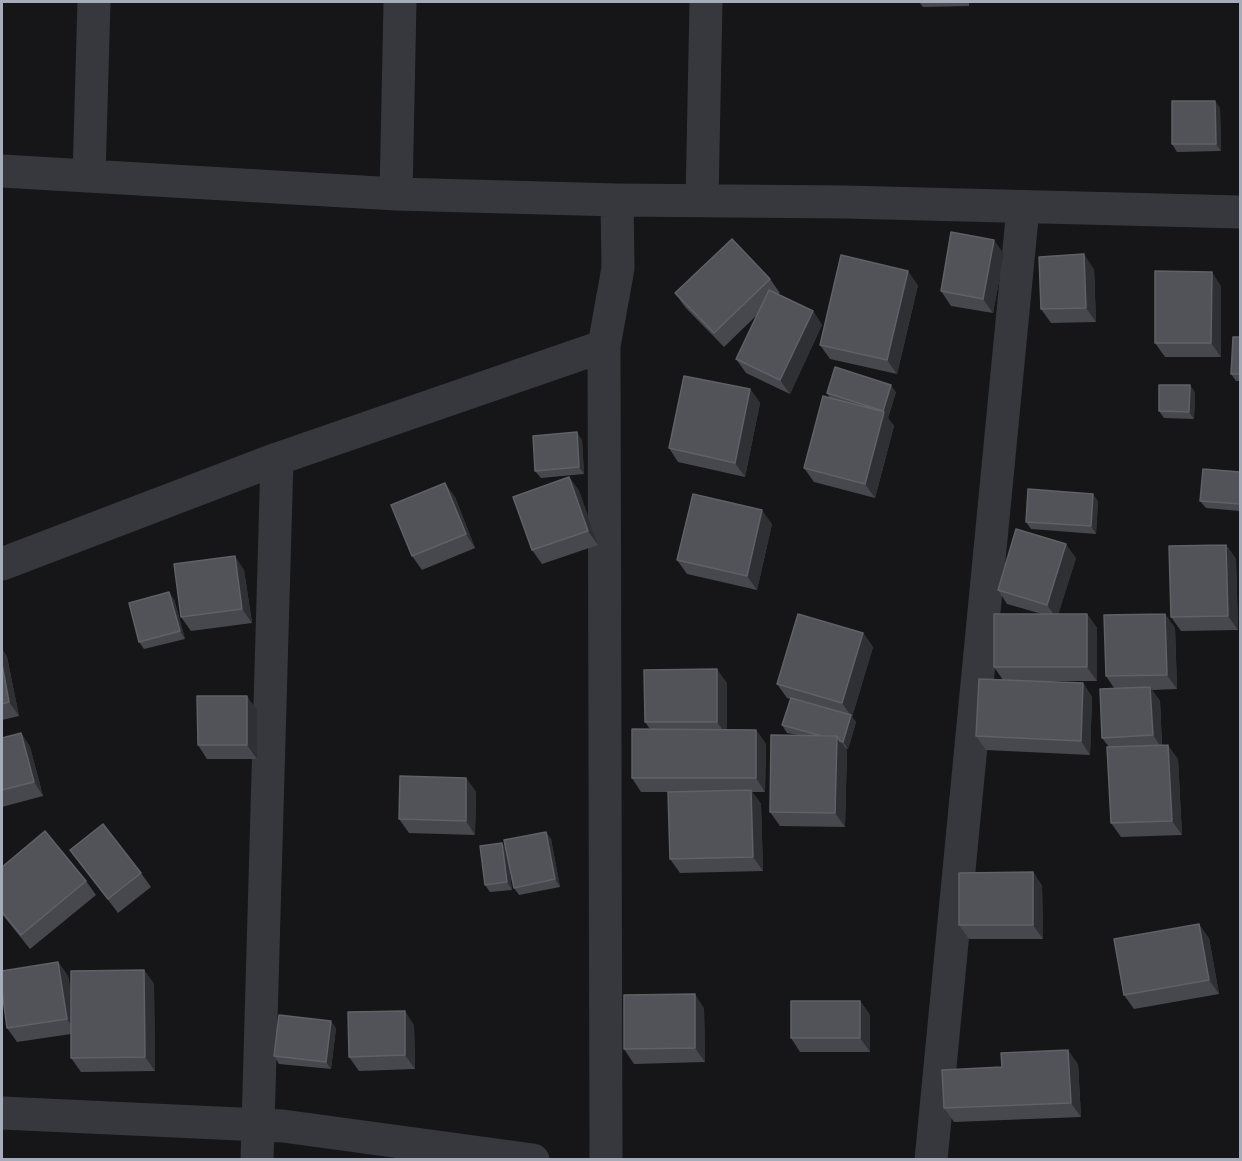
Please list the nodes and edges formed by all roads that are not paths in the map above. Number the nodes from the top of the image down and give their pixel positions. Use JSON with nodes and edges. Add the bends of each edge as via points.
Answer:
{"nodes":[{"id":1,"x":94,"y":2,"type":"edge"},
{"id":2,"x":400,"y":2,"type":"edge"},
{"id":3,"x":706,"y":2,"type":"edge"},
{"id":4,"x":2,"y":171,"type":"edge"},
{"id":5,"x":89,"y":176,"type":"junction"},
{"id":6,"x":396,"y":195,"type":"junction"},
{"id":7,"x":617,"y":200,"type":"junction"},
{"id":8,"x":702,"y":200,"type":"junction"},
{"id":9,"x":1023,"y":208,"type":"junction"},
{"id":10,"x":1240,"y":213,"type":"edge"},
{"id":11,"x":604,"y":345,"type":"junction"},
{"id":12,"x":277,"y":459,"type":"junction"},
{"id":13,"x":2,"y":564,"type":"edge"},
{"id":14,"x":2,"y":1113,"type":"edge"},
{"id":15,"x":258,"y":1125,"type":"junction"},
{"id":16,"x":257,"y":1160,"type":"edge"},
{"id":17,"x":533,"y":1160,"type":"edge"},
{"id":18,"x":606,"y":1160,"type":"edge"},
{"id":19,"x":932,"y":1160,"type":"edge"}],
"edges":[{"from":1,"to":5,"type":"street"},
{"from":2,"to":6,"type":"street"},
{"from":3,"to":8,"type":"street"},
{"from":4,"to":5,"type":"street"},
{"from":5,"to":6,"type":"street"},
{"from":6,"to":7,"type":"street"},
{"from":7,"to":8,"type":"street"},
{"from":7,"to":11,"type":"street","via":[[618,268]]},
{"from":8,"to":9,"type":"street"},
{"from":9,"to":10,"type":"street"},
{"from":9,"to":19,"type":"street"},
{"from":11,"to":12,"type":"street"},
{"from":11,"to":18,"type":"street"},
{"from":12,"to":13,"type":"street"},
{"from":12,"to":15,"type":"street"},
{"from":14,"to":15,"type":"street"},
{"from":15,"to":16,"type":"street"},
{"from":15,"to":17,"type":"street"}]}
